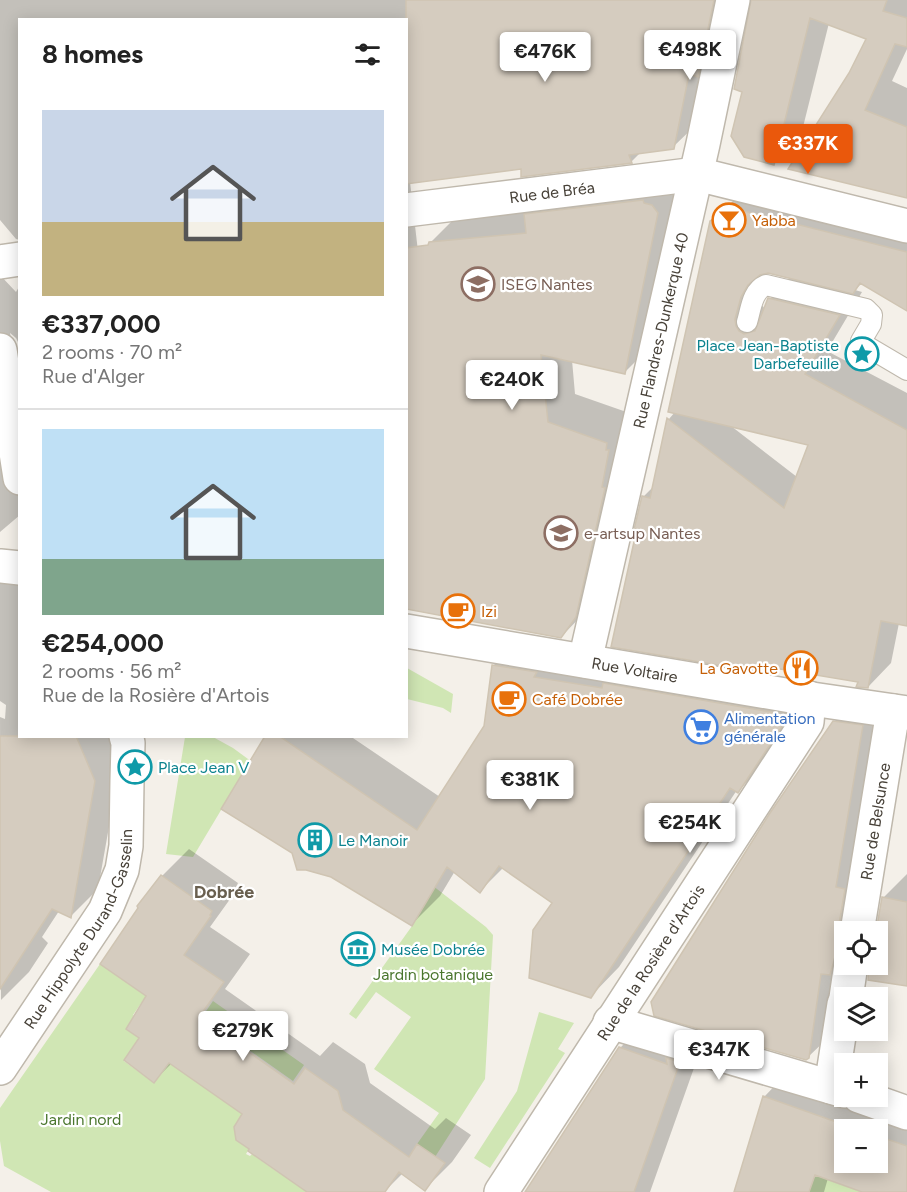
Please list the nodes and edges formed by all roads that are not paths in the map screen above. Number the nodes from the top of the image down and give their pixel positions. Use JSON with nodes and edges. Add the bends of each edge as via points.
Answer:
{"nodes":[{"id":1,"x":734,"y":0,"type":"edge"},
{"id":2,"x":697,"y":174,"type":"junction"},
{"id":3,"x":408,"y":210,"type":"edge"},
{"id":4,"x":907,"y":226,"type":"edge"},
{"id":5,"x":18,"y":259,"type":"edge"},
{"id":6,"x":0,"y":262,"type":"edge"},
{"id":7,"x":747,"y":322,"type":"dead end"},
{"id":8,"x":0,"y":350,"type":"edge"},
{"id":9,"x":907,"y":370,"type":"edge"},
{"id":10,"x":18,"y":465,"type":"edge"},
{"id":11,"x":0,"y":566,"type":"edge"},
{"id":12,"x":18,"y":568,"type":"edge"},
{"id":13,"x":408,"y":631,"type":"edge"},
{"id":14,"x":585,"y":661,"type":"junction"},
{"id":15,"x":809,"y":698,"type":"junction"},
{"id":16,"x":888,"y":710,"type":"edge"},
{"id":17,"x":127,"y":738,"type":"edge"},
{"id":18,"x":859,"y":921,"type":"edge"},
{"id":19,"x":610,"y":1022,"type":"junction"},
{"id":20,"x":0,"y":1068,"type":"edge"},
{"id":21,"x":834,"y":1089,"type":"edge"},
{"id":22,"x":888,"y":1107,"type":"edge"},
{"id":23,"x":907,"y":1113,"type":"edge"},
{"id":24,"x":501,"y":1192,"type":"edge"}],
"edges":[{"from":1,"to":2,"type":"street","name":"Rue Flandres-Dunkerque 40"},
{"from":2,"to":3,"type":"street","name":"Rue de Bréa"},
{"from":2,"to":4,"type":"street"},
{"from":2,"to":14,"type":"street","name":"Rue Flandres-Dunkerque 40"},
{"from":5,"to":6,"type":"street"},
{"from":7,"to":9,"type":"lane","via":[[755,295],[764,286],[866,309],[872,315],[863,344]]},
{"from":8,"to":10,"type":"street"},
{"from":11,"to":12,"type":"street"},
{"from":13,"to":14,"type":"street","name":"Rue Voltaire"},
{"from":14,"to":15,"type":"street","name":"Rue Voltaire"},
{"from":15,"to":16,"type":"street","name":"Rue Voltaire"},
{"from":15,"to":19,"type":"street","name":"Rue de la Rosière d'Artois","via":[[807,722]]},
{"from":16,"to":18,"type":"street","name":"Rue de Belsunce"},
{"from":17,"to":20,"type":"street","name":"Rue Hippolyte Durand-Gasselin","via":[[126,846],[122,870],[105,912]]},
{"from":19,"to":21,"type":"street"},
{"from":19,"to":24,"type":"street","name":"Rue de la Rosière d'Artois"},
{"from":22,"to":23,"type":"street"}]}
